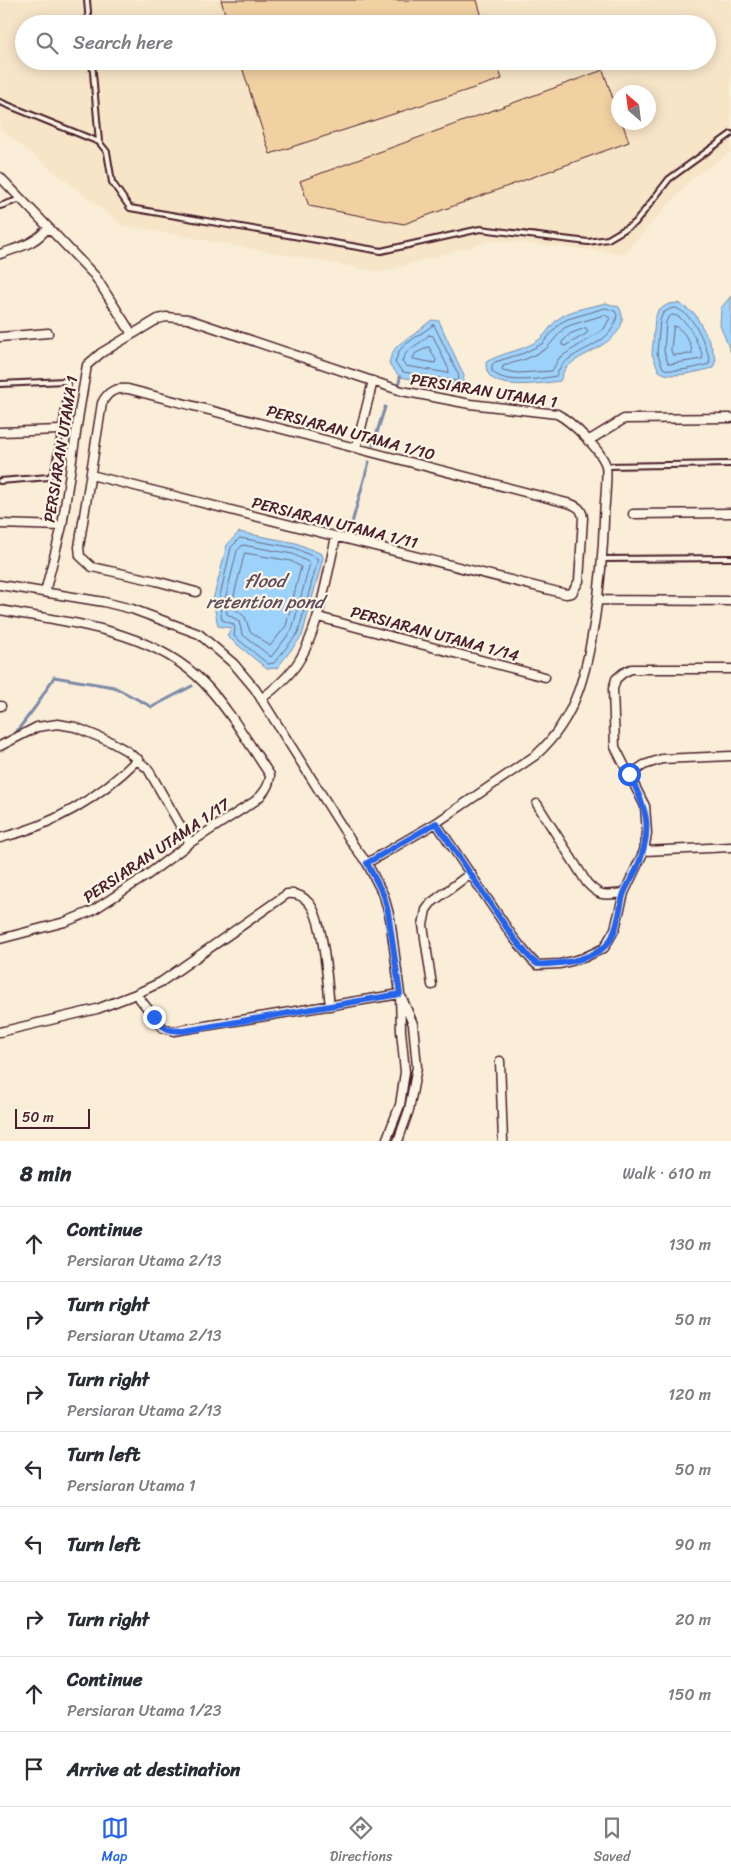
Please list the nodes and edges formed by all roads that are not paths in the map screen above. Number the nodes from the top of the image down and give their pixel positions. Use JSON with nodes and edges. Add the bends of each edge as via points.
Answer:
{"nodes":[{"id":1,"x":87,"y":0,"type":"edge"},
{"id":2,"x":88,"y":15,"type":"edge"},
{"id":3,"x":93,"y":70,"type":"edge"},
{"id":4,"x":0,"y":102,"type":"edge"},
{"id":5,"x":731,"y":134,"type":"edge"},
{"id":6,"x":99,"y":142,"type":"junction"},
{"id":7,"x":0,"y":177,"type":"edge"},
{"id":8,"x":21,"y":199,"type":"junction"},
{"id":9,"x":0,"y":206,"type":"edge"},
{"id":10,"x":48,"y":227,"type":"junction"},
{"id":11,"x":0,"y":254,"type":"edge"},
{"id":12,"x":48,"y":334,"type":"dead end"},
{"id":13,"x":132,"y":334,"type":"junction"},
{"id":14,"x":0,"y":337,"type":"edge"},
{"id":15,"x":373,"y":381,"type":"junction"},
{"id":16,"x":0,"y":384,"type":"edge"},
{"id":17,"x":731,"y":418,"type":"edge"},
{"id":18,"x":61,"y":430,"type":"junction"},
{"id":19,"x":0,"y":432,"type":"edge"},
{"id":20,"x":588,"y":440,"type":"junction"},
{"id":21,"x":356,"y":448,"type":"junction"},
{"id":22,"x":731,"y":464,"type":"edge"},
{"id":23,"x":606,"y":466,"type":"junction"},
{"id":24,"x":91,"y":475,"type":"junction"},
{"id":25,"x":0,"y":481,"type":"edge"},
{"id":26,"x":731,"y":513,"type":"edge"},
{"id":27,"x":633,"y":514,"type":"dead end"},
{"id":28,"x":0,"y":524,"type":"edge"},
{"id":29,"x":62,"y":526,"type":"junction"},
{"id":30,"x":336,"y":537,"type":"junction"},
{"id":31,"x":731,"y":558,"type":"edge"},
{"id":32,"x":602,"y":559,"type":"junction"},
{"id":33,"x":0,"y":584,"type":"edge"},
{"id":34,"x":45,"y":592,"type":"junction"},
{"id":35,"x":196,"y":592,"type":"dead end"},
{"id":36,"x":572,"y":593,"type":"joint"},
{"id":37,"x":598,"y":600,"type":"junction"},
{"id":38,"x":731,"y":601,"type":"edge"},
{"id":39,"x":0,"y":610,"type":"edge"},
{"id":40,"x":318,"y":617,"type":"junction"},
{"id":41,"x":731,"y":669,"type":"edge"},
{"id":42,"x":545,"y":676,"type":"dead end"},
{"id":43,"x":261,"y":699,"type":"junction"},
{"id":44,"x":0,"y":746,"type":"edge"},
{"id":45,"x":731,"y":756,"type":"edge"},
{"id":46,"x":138,"y":759,"type":"junction"},
{"id":47,"x":629,"y":774,"type":"junction"},
{"id":48,"x":537,"y":804,"type":"dead end"},
{"id":49,"x":436,"y":823,"type":"junction"},
{"id":50,"x":0,"y":838,"type":"edge"},
{"id":51,"x":190,"y":843,"type":"junction"},
{"id":52,"x":731,"y":847,"type":"edge"},
{"id":53,"x":644,"y":851,"type":"junction"},
{"id":54,"x":367,"y":863,"type":"junction"},
{"id":55,"x":471,"y":873,"type":"junction"},
{"id":56,"x":624,"y":893,"type":"junction"},
{"id":57,"x":0,"y":940,"type":"edge"},
{"id":58,"x":432,"y":985,"type":"dead end"},
{"id":59,"x":136,"y":994,"type":"junction"},
{"id":60,"x":400,"y":994,"type":"junction"},
{"id":61,"x":330,"y":1006,"type":"junction"},
{"id":62,"x":0,"y":1032,"type":"edge"},
{"id":63,"x":500,"y":1061,"type":"dead end"},
{"id":64,"x":386,"y":1141,"type":"edge"},
{"id":65,"x":398,"y":1141,"type":"edge"},
{"id":66,"x":503,"y":1141,"type":"edge"}],
"edges":[{"from":1,"to":2,"type":"lane"},
{"from":3,"to":6,"type":"lane"},
{"from":4,"to":6,"type":"lane"},
{"from":5,"to":6,"type":"lane","via":[[669,179],[635,224],[608,238],[588,242],[480,228],[381,251],[130,208],[112,182],[107,152]]},
{"from":7,"to":8,"type":"street"},
{"from":8,"to":9,"type":"lane"},
{"from":8,"to":10,"type":"street"},
{"from":10,"to":11,"type":"street","via":[[32,243]]},
{"from":10,"to":13,"type":"street","via":[[95,276]]},
{"from":12,"to":14,"type":"street"},
{"from":13,"to":15,"type":"street","name":"PERSIARAN UTAMA 1","via":[[158,319],[188,319]]},
{"from":13,"to":29,"type":"street","name":"PERSIARAN UTAMA 1","via":[[88,365]]},
{"from":15,"to":20,"type":"street","name":"PERSIARAN UTAMA 1","via":[[402,391],[470,404],[557,414]]},
{"from":15,"to":21,"type":"street"},
{"from":16,"to":18,"type":"lane","via":[[65,381],[68,389]]},
{"from":17,"to":20,"type":"street","via":[[624,420]]},
{"from":18,"to":19,"type":"street"},
{"from":18,"to":25,"type":"lane","via":[[52,475]]},
{"from":20,"to":23,"type":"street","name":"PERSIARAN UTAMA 1"},
{"from":21,"to":24,"type":"street","name":"PERSIARAN UTAMA 1/10","via":[[118,388],[111,391],[102,403]]},
{"from":21,"to":36,"type":"street","name":"PERSIARAN UTAMA 1/10","via":[[577,506],[583,518],[579,581]]},
{"from":22,"to":23,"type":"lane"},
{"from":23,"to":32,"type":"street"},
{"from":24,"to":30,"type":"street","name":"PERSIARAN UTAMA 1/11"},
{"from":24,"to":35,"type":"street","via":[[80,556],[92,567]]},
{"from":26,"to":27,"type":"street"},
{"from":28,"to":29,"type":"street"},
{"from":29,"to":34,"type":"street","name":"PERSIARAN UTAMA 1"},
{"from":30,"to":36,"type":"street","name":"PERSIARAN UTAMA 1/11","via":[[559,593]]},
{"from":30,"to":40,"type":"street"},
{"from":31,"to":32,"type":"lane"},
{"from":32,"to":37,"type":"street"},
{"from":33,"to":34,"type":"street"},
{"from":34,"to":43,"type":"street","via":[[132,609],[200,634],[234,664]]},
{"from":37,"to":38,"type":"street"},
{"from":37,"to":49,"type":"street","via":[[586,670],[568,715],[549,743],[520,767]]},
{"from":39,"to":51,"type":"street","name":"PERSIARAN UTAMA 1/17","via":[[103,630],[144,643],[188,669],[222,704],[270,775],[270,780],[255,801]]},
{"from":40,"to":42,"type":"street","name":"PERSIARAN UTAMA 1/14"},
{"from":40,"to":43,"type":"street","via":[[295,667]]},
{"from":41,"to":47,"type":"street","via":[[631,669],[616,680],[613,689],[615,746]]},
{"from":43,"to":54,"type":"street"},
{"from":44,"to":46,"type":"street","via":[[37,727],[58,724],[75,727],[111,742]]},
{"from":45,"to":47,"type":"street","via":[[662,759]]},
{"from":46,"to":50,"type":"street","via":[[108,788],[56,819]]},
{"from":46,"to":51,"type":"street","via":[[154,778]]},
{"from":47,"to":53,"type":"street","via":[[645,806]]},
{"from":48,"to":56,"type":"street","via":[[594,891],[602,896]]},
{"from":49,"to":54,"type":"street"},
{"from":49,"to":55,"type":"street"},
{"from":51,"to":57,"type":"street","name":"PERSIARAN UTAMA 1/17","via":[[92,911]]},
{"from":52,"to":53,"type":"street"},
{"from":53,"to":56,"type":"street"},
{"from":54,"to":60,"type":"street","via":[[384,896]]},
{"from":55,"to":56,"type":"street","via":[[513,937],[537,964],[560,964],[584,958],[604,948],[615,929]]},
{"from":55,"to":58,"type":"street","via":[[437,897],[426,910],[423,925]]},
{"from":59,"to":61,"type":"street","via":[[163,1028],[174,1031]]},
{"from":59,"to":61,"type":"street","via":[[161,982],[287,894],[295,893],[309,902],[320,928]]},
{"from":59,"to":62,"type":"street","via":[[78,1014]]},
{"from":60,"to":61,"type":"street"},
{"from":60,"to":64,"type":"street","via":[[405,1072],[400,1105]]},
{"from":60,"to":65,"type":"street","via":[[413,1024],[418,1067],[409,1110]]},
{"from":63,"to":66,"type":"street"}]}
